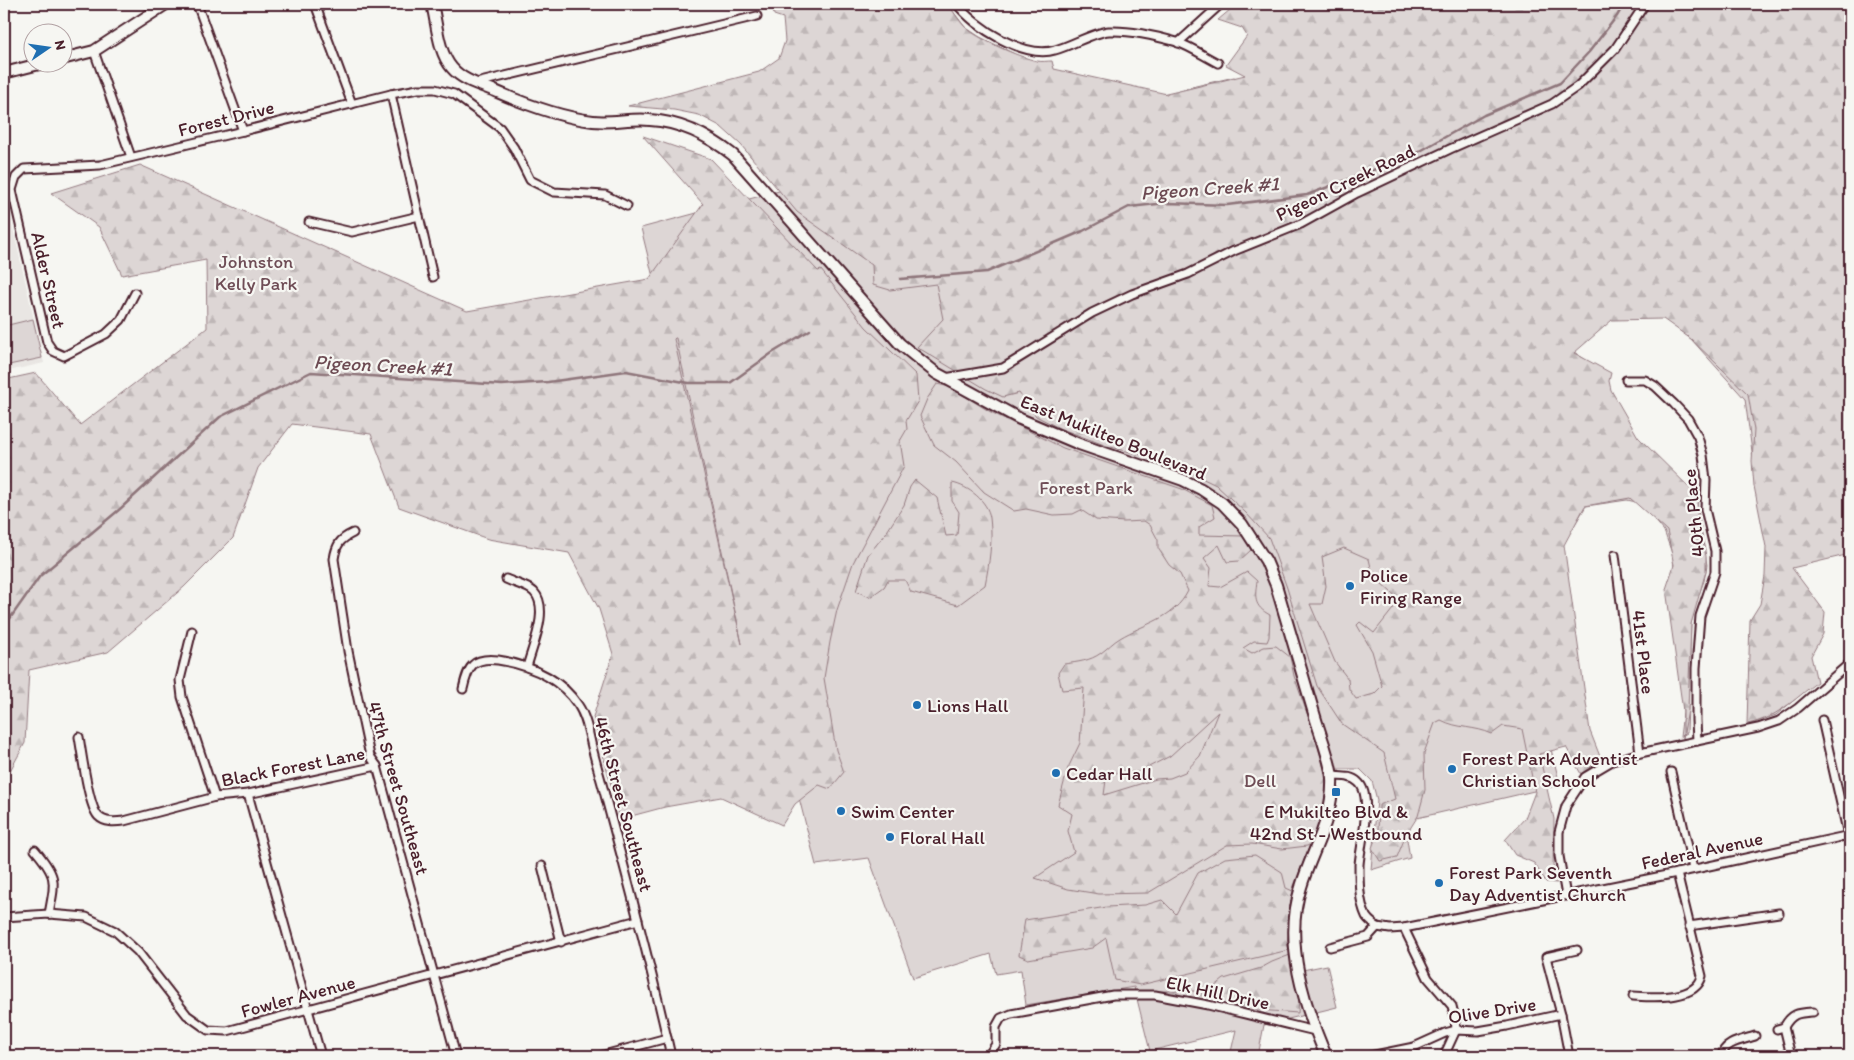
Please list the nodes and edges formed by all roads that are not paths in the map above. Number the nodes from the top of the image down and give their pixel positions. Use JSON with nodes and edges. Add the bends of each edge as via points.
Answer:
{"nodes":[{"id":1,"x":166,"y":4,"type":"edge"},
{"id":2,"x":196,"y":4,"type":"edge"},
{"id":3,"x":315,"y":4,"type":"edge"},
{"id":4,"x":432,"y":4,"type":"edge"},
{"id":5,"x":957,"y":4,"type":"edge"},
{"id":6,"x":1221,"y":4,"type":"edge"},
{"id":7,"x":1645,"y":4,"type":"edge"},
{"id":8,"x":757,"y":16,"type":"dead end"},
{"id":9,"x":1178,"y":42,"type":"junction"},
{"id":10,"x":94,"y":51,"type":"junction"},
{"id":11,"x":72,"y":56,"type":"edge"},
{"id":12,"x":1218,"y":63,"type":"dead end"},
{"id":13,"x":22,"y":68,"type":"edge"},
{"id":14,"x":4,"y":73,"type":"edge"},
{"id":15,"x":476,"y":83,"type":"junction"},
{"id":16,"x":391,"y":94,"type":"junction"},
{"id":17,"x":352,"y":104,"type":"junction"},
{"id":18,"x":244,"y":131,"type":"junction"},
{"id":19,"x":131,"y":157,"type":"junction"},
{"id":20,"x":24,"y":169,"type":"joint"},
{"id":21,"x":627,"y":206,"type":"dead end"},
{"id":22,"x":419,"y":216,"type":"junction"},
{"id":23,"x":309,"y":222,"type":"dead end"},
{"id":24,"x":433,"y":277,"type":"dead end"},
{"id":25,"x":135,"y":293,"type":"dead end"},
{"id":26,"x":945,"y":379,"type":"junction"},
{"id":27,"x":1626,"y":380,"type":"dead end"},
{"id":28,"x":353,"y":533,"type":"dead end"},
{"id":29,"x":1615,"y":555,"type":"dead end"},
{"id":30,"x":506,"y":579,"type":"dead end"},
{"id":31,"x":192,"y":631,"type":"dead end"},
{"id":32,"x":1850,"y":663,"type":"edge"},
{"id":33,"x":527,"y":667,"type":"junction"},
{"id":34,"x":463,"y":689,"type":"dead end"},
{"id":35,"x":1822,"y":720,"type":"dead end"},
{"id":36,"x":79,"y":737,"type":"dead end"},
{"id":37,"x":1697,"y":742,"type":"junction"},
{"id":38,"x":1640,"y":753,"type":"junction"},
{"id":39,"x":377,"y":766,"type":"junction"},
{"id":40,"x":1671,"y":772,"type":"dead end"},
{"id":41,"x":1332,"y":776,"type":"junction"},
{"id":42,"x":248,"y":794,"type":"junction"},
{"id":43,"x":215,"y":797,"type":"junction"},
{"id":44,"x":1849,"y":835,"type":"edge"},
{"id":45,"x":35,"y":850,"type":"dead end"},
{"id":46,"x":542,"y":866,"type":"dead end"},
{"id":47,"x":1693,"y":869,"type":"junction"},
{"id":48,"x":1677,"y":873,"type":"junction"},
{"id":49,"x":1566,"y":896,"type":"junction"},
{"id":50,"x":1780,"y":913,"type":"dead end"},
{"id":51,"x":49,"y":914,"type":"junction"},
{"id":52,"x":4,"y":916,"type":"edge"},
{"id":53,"x":638,"y":920,"type":"junction"},
{"id":54,"x":1689,"y":926,"type":"junction"},
{"id":55,"x":1377,"y":927,"type":"junction"},
{"id":56,"x":1404,"y":928,"type":"junction"},
{"id":57,"x":561,"y":942,"type":"junction"},
{"id":58,"x":1330,"y":946,"type":"dead end"},
{"id":59,"x":1577,"y":950,"type":"dead end"},
{"id":60,"x":434,"y":975,"type":"junction"},
{"id":61,"x":1633,"y":996,"type":"dead end"},
{"id":62,"x":308,"y":1011,"type":"junction"},
{"id":63,"x":1813,"y":1012,"type":"dead end"},
{"id":64,"x":1561,"y":1014,"type":"junction"},
{"id":65,"x":1456,"y":1030,"type":"junction"},
{"id":66,"x":1315,"y":1032,"type":"junction"},
{"id":67,"x":1755,"y":1036,"type":"dead end"},
{"id":68,"x":667,"y":1038,"type":"junction"},
{"id":69,"x":321,"y":1056,"type":"edge"},
{"id":70,"x":456,"y":1056,"type":"edge"},
{"id":71,"x":600,"y":1056,"type":"edge"},
{"id":72,"x":671,"y":1056,"type":"edge"},
{"id":73,"x":988,"y":1056,"type":"edge"},
{"id":74,"x":1326,"y":1056,"type":"edge"},
{"id":75,"x":1370,"y":1056,"type":"edge"},
{"id":76,"x":1444,"y":1056,"type":"edge"},
{"id":77,"x":1569,"y":1056,"type":"edge"},
{"id":78,"x":1722,"y":1056,"type":"edge"},
{"id":79,"x":1791,"y":1056,"type":"edge"}],
"edges":[{"from":1,"to":10,"type":"main road"},
{"from":2,"to":18,"type":"street"},
{"from":3,"to":17,"type":"street"},
{"from":4,"to":15,"type":"main road","name":"East Mukilteo Boulevard","via":[[444,55],[462,77]]},
{"from":5,"to":9,"type":"street","via":[[964,13],[995,35],[1039,53],[1107,31]]},
{"from":6,"to":9,"type":"street"},
{"from":7,"to":26,"type":"street","name":"Pigeon Creek Road","via":[[1615,49],[1578,86],[1552,104],[1357,193],[1301,224],[1092,313],[1003,368]]},
{"from":8,"to":15,"type":"street"},
{"from":9,"to":12,"type":"street"},
{"from":10,"to":11,"type":"main road"},
{"from":10,"to":19,"type":"street"},
{"from":13,"to":14,"type":"main road"},
{"from":15,"to":26,"type":"main road","name":"East Mukilteo Boulevard","via":[[557,114],[594,121],[651,120],[690,128],[714,140],[733,155],[900,344]]},
{"from":16,"to":17,"type":"street","name":"Forest Drive"},
{"from":16,"to":21,"type":"street","name":"Forest Drive","via":[[418,89],[454,94],[500,128],[530,180],[554,192],[605,195]]},
{"from":16,"to":22,"type":"street"},
{"from":17,"to":18,"type":"street","name":"Forest Drive"},
{"from":18,"to":19,"type":"street","name":"Forest Drive"},
{"from":19,"to":20,"type":"street","name":"Forest Drive","via":[[100,164]]},
{"from":20,"to":25,"type":"street","name":"Alder Street","via":[[16,177],[12,190],[47,342],[53,351],[64,356],[106,334],[121,320]]},
{"from":22,"to":23,"type":"street","via":[[352,232]]},
{"from":22,"to":24,"type":"street"},
{"from":26,"to":41,"type":"main road","name":"East Mukilteo Boulevard","via":[[1020,419],[1079,444],[1183,480],[1222,503],[1242,524],[1266,561],[1276,585]]},
{"from":27,"to":37,"type":"street","name":"40th Place","via":[[1645,380],[1674,404],[1688,419],[1703,455],[1705,509],[1715,551],[1715,572],[1700,616],[1696,668]]},
{"from":28,"to":39,"type":"street","name":"47th Street Southeast","via":[[338,543],[334,571],[364,730],[370,756]]},
{"from":29,"to":38,"type":"street","name":"41st Place"},
{"from":30,"to":33,"type":"street","via":[[533,591],[541,608]]},
{"from":31,"to":43,"type":"street","via":[[180,680],[182,697]]},
{"from":32,"to":37,"type":"street","via":[[1779,721]]},
{"from":33,"to":34,"type":"street","name":"46th Street Southeast","via":[[495,660],[473,663],[468,669]]},
{"from":33,"to":53,"type":"street","name":"46th Street Southeast","via":[[567,690],[586,721]]},
{"from":35,"to":44,"type":"street"},
{"from":36,"to":43,"type":"street","name":"Black Forest Lane","via":[[91,802],[98,816],[110,822],[124,822]]},
{"from":37,"to":38,"type":"street"},
{"from":38,"to":49,"type":"street","via":[[1612,761],[1585,777],[1566,806],[1559,832],[1559,856]]},
{"from":39,"to":42,"type":"street","name":"Black Forest Lane"},
{"from":39,"to":60,"type":"street","name":"47th Street Southeast"},
{"from":40,"to":47,"type":"street"},
{"from":41,"to":55,"type":"street","via":[[1351,777],[1364,789],[1360,887],[1367,917]]},
{"from":41,"to":66,"type":"main road","name":"East Mukilteo Boulevard","via":[[1328,819],[1300,888],[1294,920],[1301,983]]},
{"from":42,"to":43,"type":"street","name":"Black Forest Lane"},
{"from":42,"to":62,"type":"street"},
{"from":44,"to":47,"type":"street","name":"Federal Avenue"},
{"from":45,"to":51,"type":"street","via":[[49,866],[55,884]]},
{"from":46,"to":57,"type":"street"},
{"from":47,"to":48,"type":"street","name":"Federal Avenue"},
{"from":48,"to":49,"type":"street","name":"Federal Avenue"},
{"from":48,"to":54,"type":"street"},
{"from":49,"to":56,"type":"street","name":"Federal Avenue"},
{"from":50,"to":54,"type":"street"},
{"from":51,"to":52,"type":"street","name":"Fowler Avenue"},
{"from":51,"to":62,"type":"street","name":"Fowler Avenue","via":[[86,917],[115,930],[138,952],[187,1015],[208,1030],[227,1032]]},
{"from":53,"to":57,"type":"street","name":"Fowler Avenue"},
{"from":53,"to":68,"type":"street","name":"46th Street Southeast"},
{"from":54,"to":61,"type":"street","via":[[1702,976],[1700,983],[1694,989],[1676,995]]},
{"from":55,"to":56,"type":"street","name":"Federal Avenue"},
{"from":55,"to":58,"type":"street","via":[[1368,937]]},
{"from":56,"to":65,"type":"street","via":[[1428,978],[1452,1006]]},
{"from":57,"to":60,"type":"street","name":"Fowler Avenue"},
{"from":59,"to":64,"type":"street","via":[[1546,957]]},
{"from":60,"to":62,"type":"street","name":"Fowler Avenue"},
{"from":60,"to":70,"type":"street","name":"47th Street Southeast"},
{"from":62,"to":69,"type":"street"},
{"from":63,"to":79,"type":"street","via":[[1790,1017],[1780,1028]]},
{"from":64,"to":65,"type":"street","name":"Olive Drive","via":[[1492,1029]]},
{"from":64,"to":77,"type":"street"},
{"from":65,"to":75,"type":"street","name":"Olive Drive","via":[[1414,1047]]},
{"from":65,"to":76,"type":"street"},
{"from":66,"to":73,"type":"street","name":"Elk Hill Drive","via":[[1155,994],[1113,995],[1001,1018],[996,1027],[996,1044]]},
{"from":66,"to":74,"type":"main road","name":"East Mukilteo Boulevard"},
{"from":67,"to":78,"type":"street","via":[[1727,1046]]},
{"from":68,"to":71,"type":"street"},
{"from":68,"to":72,"type":"street","name":"46th Street Southeast"}]}
